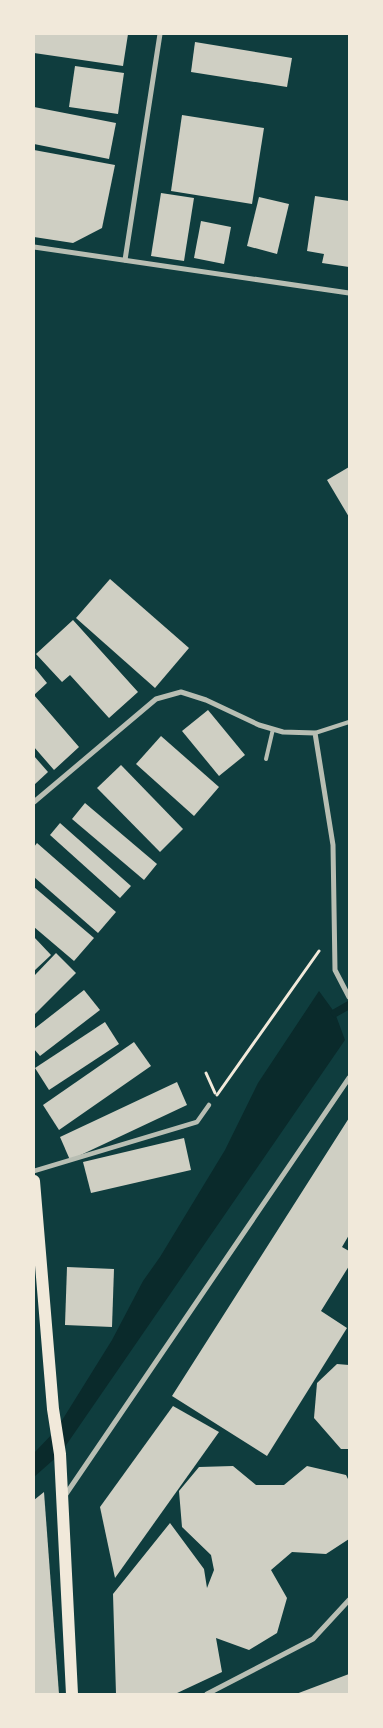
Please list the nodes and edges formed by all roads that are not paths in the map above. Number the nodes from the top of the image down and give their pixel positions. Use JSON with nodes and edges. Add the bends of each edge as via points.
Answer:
{"nodes":[{"id":1,"x":160,"y":34,"type":"edge"},
{"id":2,"x":34,"y":247,"type":"edge"},
{"id":3,"x":125,"y":260,"type":"junction"},
{"id":4,"x":349,"y":293,"type":"edge"},
{"id":5,"x":349,"y":722,"type":"edge"},
{"id":6,"x":273,"y":729,"type":"junction"},
{"id":7,"x":315,"y":733,"type":"junction"},
{"id":8,"x":266,"y":759,"type":"dead end"},
{"id":9,"x":34,"y":802,"type":"edge"},
{"id":10,"x":349,"y":997,"type":"edge"},
{"id":11,"x":349,"y":1078,"type":"edge"},
{"id":12,"x":209,"y":1105,"type":"road end"},
{"id":13,"x":34,"y":1171,"type":"edge"},
{"id":14,"x":34,"y":1181,"type":"edge"},
{"id":15,"x":63,"y":1499,"type":"junction"},
{"id":16,"x":349,"y":1600,"type":"edge"},
{"id":17,"x":72,"y":1694,"type":"edge"},
{"id":18,"x":207,"y":1694,"type":"edge"}],
"edges":[{"from":1,"to":3,"type":"street"},
{"from":2,"to":3,"type":"street"},
{"from":3,"to":4,"type":"street"},
{"from":5,"to":7,"type":"lane"},
{"from":6,"to":7,"type":"street"},
{"from":6,"to":8,"type":"lane"},
{"from":6,"to":9,"type":"street","via":[[180,692],[156,699]]},
{"from":7,"to":10,"type":"street","via":[[333,845],[336,970]]},
{"from":11,"to":15,"type":"street"},
{"from":12,"to":13,"type":"street","via":[[197,1122]]},
{"from":14,"to":15,"type":"main road"},
{"from":15,"to":17,"type":"main road"},
{"from":16,"to":18,"type":"street","via":[[313,1639]]}]}
